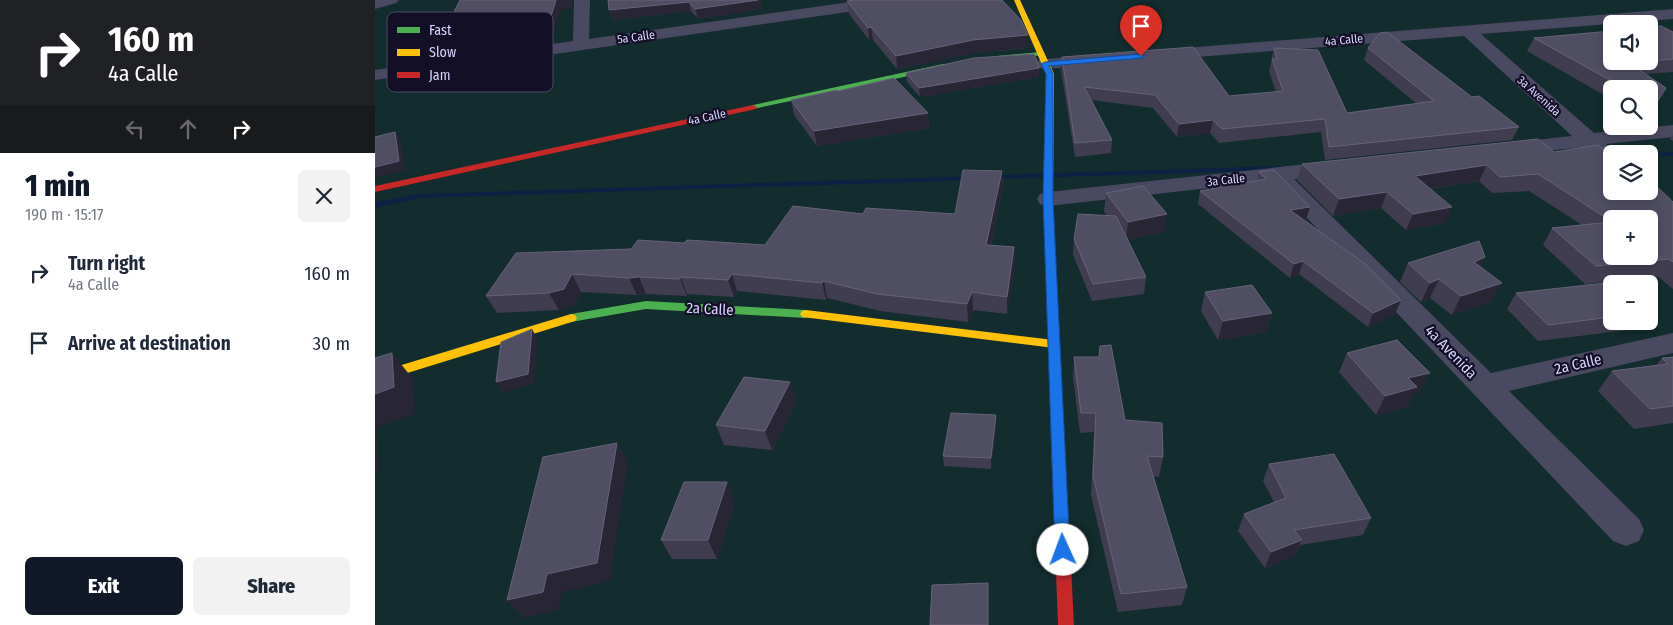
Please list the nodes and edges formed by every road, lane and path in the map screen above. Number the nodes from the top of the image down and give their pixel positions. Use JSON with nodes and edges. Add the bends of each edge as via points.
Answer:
{"nodes":[{"id":1,"x":391,"y":0,"type":"edge"},
{"id":2,"x":583,"y":0,"type":"edge"},
{"id":3,"x":897,"y":0,"type":"edge"},
{"id":4,"x":1017,"y":0,"type":"edge"},
{"id":5,"x":375,"y":4,"type":"edge"},
{"id":6,"x":1673,"y":14,"type":"edge"},
{"id":7,"x":1467,"y":30,"type":"junction"},
{"id":8,"x":581,"y":45,"type":"junction"},
{"id":9,"x":553,"y":49,"type":"edge"},
{"id":10,"x":1143,"y":56,"type":"edge"},
{"id":11,"x":1114,"y":58,"type":"edge"},
{"id":12,"x":983,"y":59,"type":"edge"},
{"id":13,"x":1043,"y":59,"type":"junction"},
{"id":14,"x":955,"y":64,"type":"edge"},
{"id":15,"x":1673,"y":131,"type":"edge"},
{"id":16,"x":1588,"y":140,"type":"junction"},
{"id":17,"x":1491,"y":151,"type":"edge"},
{"id":18,"x":1603,"y":153,"type":"edge"},
{"id":19,"x":1354,"y":166,"type":"edge"},
{"id":20,"x":1276,"y":174,"type":"junction"},
{"id":21,"x":375,"y":189,"type":"edge"},
{"id":22,"x":1048,"y":199,"type":"junction"},
{"id":23,"x":1673,"y":343,"type":"edge"},
{"id":24,"x":1054,"y":344,"type":"junction"},
{"id":25,"x":375,"y":378,"type":"edge"},
{"id":26,"x":1484,"y":386,"type":"junction"},
{"id":27,"x":1626,"y":530,"type":"dead end"},
{"id":28,"x":1066,"y":625,"type":"edge"}],
"edges":[{"from":1,"to":5,"type":"street"},
{"from":2,"to":8,"type":"street"},
{"from":3,"to":8,"type":"street","name":"5a Calle"},
{"from":4,"to":13,"type":"street"},
{"from":6,"to":7,"type":"street","name":"4a Calle"},
{"from":7,"to":10,"type":"street","name":"4a Calle"},
{"from":7,"to":16,"type":"street","name":"3a Avenida"},
{"from":8,"to":9,"type":"street","name":"5a Calle"},
{"from":11,"to":13,"type":"street"},
{"from":12,"to":13,"type":"street"},
{"from":13,"to":22,"type":"street","via":[[1049,74]]},
{"from":14,"to":21,"type":"street","name":"4a Calle"},
{"from":15,"to":16,"type":"street"},
{"from":16,"to":17,"type":"street"},
{"from":16,"to":18,"type":"street","name":"3a Avenida"},
{"from":19,"to":20,"type":"street","name":"3a Calle"},
{"from":20,"to":22,"type":"street","name":"3a Calle"},
{"from":20,"to":26,"type":"street","name":"4a Avenida"},
{"from":22,"to":24,"type":"street"},
{"from":23,"to":26,"type":"street","name":"2a Calle"},
{"from":24,"to":25,"type":"street","name":"2a Calle","via":[[824,315],[646,305],[580,315]]},
{"from":24,"to":28,"type":"street"},
{"from":26,"to":27,"type":"street","name":"4a Avenida"}]}
